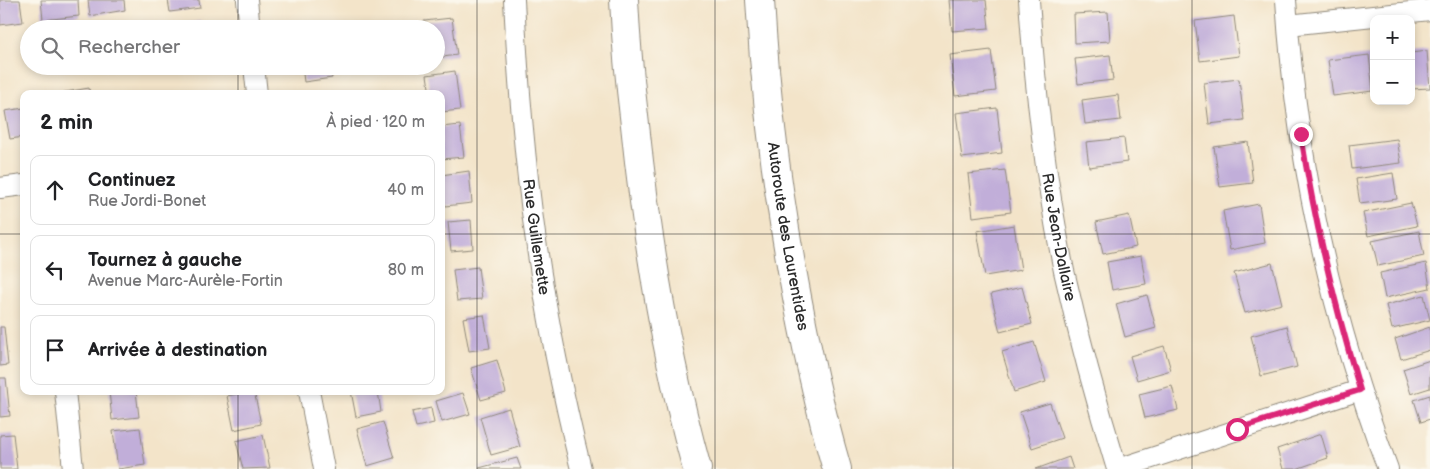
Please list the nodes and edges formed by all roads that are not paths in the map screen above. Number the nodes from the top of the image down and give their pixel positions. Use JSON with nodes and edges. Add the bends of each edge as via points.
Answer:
{"nodes":[{"id":1,"x":247,"y":0,"type":"edge"},
{"id":2,"x":514,"y":0,"type":"edge"},
{"id":3,"x":624,"y":0,"type":"edge"},
{"id":4,"x":760,"y":0,"type":"edge"},
{"id":5,"x":1029,"y":0,"type":"edge"},
{"id":6,"x":1286,"y":0,"type":"edge"},
{"id":7,"x":1430,"y":10,"type":"edge"},
{"id":8,"x":249,"y":20,"type":"edge"},
{"id":9,"x":1288,"y":25,"type":"junction"},
{"id":10,"x":255,"y":75,"type":"edge"},
{"id":11,"x":257,"y":90,"type":"edge"},
{"id":12,"x":20,"y":186,"type":"edge"},
{"id":13,"x":0,"y":188,"type":"edge"},
{"id":14,"x":1360,"y":390,"type":"junction"},
{"id":15,"x":65,"y":395,"type":"edge"},
{"id":16,"x":310,"y":395,"type":"edge"},
{"id":17,"x":73,"y":469,"type":"edge"},
{"id":18,"x":324,"y":469,"type":"edge"},
{"id":19,"x":581,"y":469,"type":"edge"},
{"id":20,"x":697,"y":469,"type":"edge"},
{"id":21,"x":837,"y":469,"type":"edge"},
{"id":22,"x":1118,"y":469,"type":"edge"},
{"id":23,"x":1388,"y":469,"type":"edge"}],
"edges":[{"from":1,"to":8,"type":"street"},
{"from":2,"to":19,"type":"street","name":"Rue Guillemette","via":[[521,110],[535,235],[552,335]]},
{"from":3,"to":20,"type":"highway","via":[[649,238]]},
{"from":4,"to":21,"type":"highway","name":"Autoroute des Laurentides","via":[[771,137],[782,215],[804,336]]},
{"from":5,"to":22,"type":"street","name":"Rue Jean-Dallaire","via":[[1036,88],[1056,227],[1079,335]]},
{"from":6,"to":9,"type":"street"},
{"from":7,"to":9,"type":"street"},
{"from":9,"to":14,"type":"street","via":[[1298,114],[1314,207]]},
{"from":10,"to":11,"type":"street"},
{"from":12,"to":13,"type":"street"},
{"from":14,"to":22,"type":"street"},
{"from":14,"to":23,"type":"street"},
{"from":15,"to":17,"type":"street"},
{"from":16,"to":18,"type":"street"}]}
